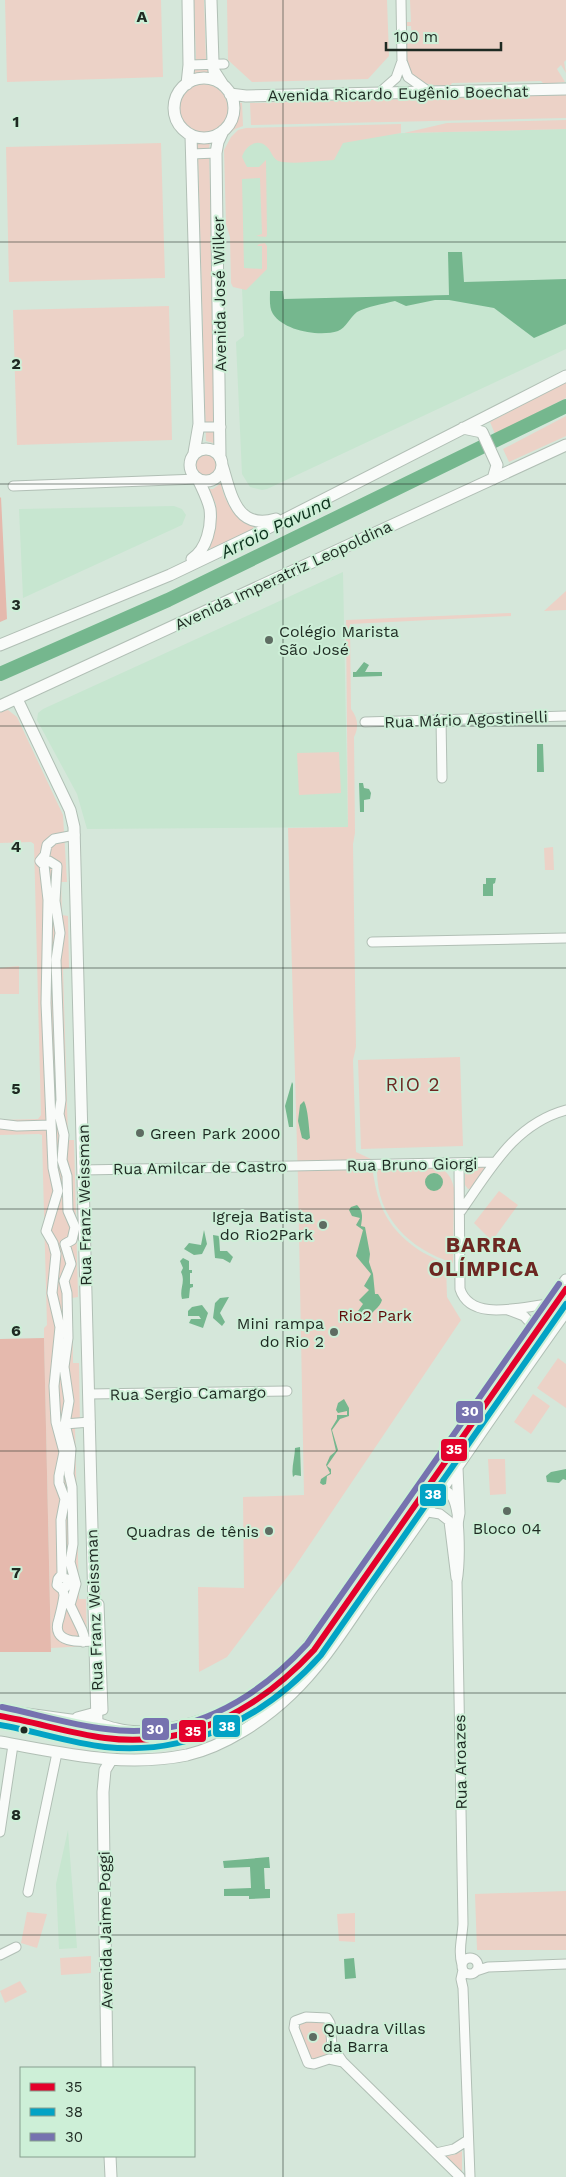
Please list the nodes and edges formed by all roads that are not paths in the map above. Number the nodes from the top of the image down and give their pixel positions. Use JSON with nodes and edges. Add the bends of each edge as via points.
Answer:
{"nodes":[{"id":1,"x":188,"y":0,"type":"edge"},
{"id":2,"x":211,"y":0,"type":"edge"},
{"id":3,"x":401,"y":0,"type":"edge"},
{"id":4,"x":402,"y":61,"type":"junction"},
{"id":5,"x":218,"y":64,"type":"junction"},
{"id":6,"x":189,"y":65,"type":"junction"},
{"id":7,"x":187,"y":84,"type":"junction"},
{"id":8,"x":566,"y":89,"type":"edge"},
{"id":9,"x":227,"y":90,"type":"junction"},
{"id":10,"x":430,"y":92,"type":"junction"},
{"id":11,"x":379,"y":93,"type":"junction"},
{"id":12,"x":223,"y":131,"type":"junction"},
{"id":13,"x":191,"y":135,"type":"junction"},
{"id":14,"x":216,"y":153,"type":"junction"},
{"id":15,"x":192,"y":154,"type":"junction"},
{"id":16,"x":566,"y":376,"type":"edge"},
{"id":17,"x":199,"y":427,"type":"junction"},
{"id":18,"x":221,"y":427,"type":"junction"},
{"id":19,"x":463,"y":428,"type":"junction"},
{"id":20,"x":566,"y":444,"type":"edge"},
{"id":21,"x":194,"y":453,"type":"junction"},
{"id":22,"x":221,"y":462,"type":"junction"},
{"id":23,"x":492,"y":478,"type":"junction"},
{"id":24,"x":198,"y":479,"type":"junction"},
{"id":25,"x":13,"y":486,"type":"dead end"},
{"id":26,"x":292,"y":515,"type":"junction"},
{"id":27,"x":170,"y":575,"type":"junction"},
{"id":28,"x":0,"y":645,"type":"edge"},
{"id":29,"x":17,"y":699,"type":"junction"},
{"id":30,"x":0,"y":706,"type":"edge"},
{"id":31,"x":566,"y":716,"type":"edge"},
{"id":32,"x":441,"y":720,"type":"junction"},
{"id":33,"x":365,"y":722,"type":"dead end"},
{"id":34,"x":442,"y":778,"type":"dead end"},
{"id":35,"x":75,"y":835,"type":"junction"},
{"id":36,"x":46,"y":861,"type":"junction"},
{"id":37,"x":58,"y":876,"type":"junction"},
{"id":38,"x":77,"y":876,"type":"junction"},
{"id":39,"x":566,"y":938,"type":"edge"},
{"id":40,"x":372,"y":942,"type":"dead end"},
{"id":41,"x":566,"y":1110,"type":"edge"},
{"id":42,"x":0,"y":1124,"type":"edge"},
{"id":43,"x":52,"y":1125,"type":"junction"},
{"id":44,"x":495,"y":1162,"type":"junction"},
{"id":45,"x":459,"y":1163,"type":"junction"},
{"id":46,"x":318,"y":1166,"type":"joint"},
{"id":47,"x":82,"y":1170,"type":"junction"},
{"id":48,"x":461,"y":1211,"type":"junction"},
{"id":49,"x":52,"y":1216,"type":"junction"},
{"id":50,"x":70,"y":1218,"type":"junction"},
{"id":51,"x":53,"y":1243,"type":"junction"},
{"id":52,"x":65,"y":1244,"type":"junction"},
{"id":53,"x":566,"y":1280,"type":"edge"},
{"id":54,"x":566,"y":1300,"type":"edge"},
{"id":55,"x":550,"y":1304,"type":"junction"},
{"id":56,"x":505,"y":1309,"type":"junction"},
{"id":57,"x":566,"y":1310,"type":"edge"},
{"id":58,"x":534,"y":1327,"type":"junction"},
{"id":59,"x":287,"y":1391,"type":"dead end"},
{"id":60,"x":91,"y":1394,"type":"junction"},
{"id":61,"x":90,"y":1422,"type":"junction"},
{"id":62,"x":65,"y":1424,"type":"junction"},
{"id":63,"x":457,"y":1468,"type":"junction"},
{"id":64,"x":423,"y":1488,"type":"junction"},
{"id":65,"x":443,"y":1489,"type":"junction"},
{"id":66,"x":428,"y":1512,"type":"junction"},
{"id":67,"x":458,"y":1524,"type":"junction"},
{"id":68,"x":457,"y":1582,"type":"junction"},
{"id":69,"x":95,"y":1641,"type":"junction"},
{"id":70,"x":83,"y":1642,"type":"junction"},
{"id":71,"x":0,"y":1710,"type":"edge"},
{"id":72,"x":96,"y":1711,"type":"junction"},
{"id":73,"x":74,"y":1722,"type":"junction"},
{"id":74,"x":97,"y":1724,"type":"junction"},
{"id":75,"x":0,"y":1742,"type":"edge"},
{"id":76,"x":13,"y":1745,"type":"junction"},
{"id":77,"x":57,"y":1752,"type":"junction"},
{"id":78,"x":94,"y":1759,"type":"junction"},
{"id":79,"x":111,"y":1760,"type":"junction"},
{"id":80,"x":103,"y":1792,"type":"junction"},
{"id":81,"x":0,"y":1832,"type":"edge"},
{"id":82,"x":28,"y":1892,"type":"dead end"},
{"id":83,"x":16,"y":1947,"type":"dead end"},
{"id":84,"x":0,"y":1954,"type":"edge"},
{"id":85,"x":566,"y":1964,"type":"edge"},
{"id":86,"x":469,"y":1967,"type":"junction"},
{"id":87,"x":343,"y":2062,"type":"junction"},
{"id":88,"x":107,"y":2067,"type":"edge"},
{"id":89,"x":468,"y":2140,"type":"junction"},
{"id":90,"x":436,"y":2153,"type":"junction"},
{"id":91,"x":110,"y":2157,"type":"edge"},
{"id":92,"x":111,"y":2177,"type":"edge"},
{"id":93,"x":460,"y":2177,"type":"edge"},
{"id":94,"x":470,"y":2177,"type":"edge"}],
"edges":[{"from":1,"to":6,"type":"street"},
{"from":2,"to":5,"type":"street"},
{"from":3,"to":4,"type":"street"},
{"from":4,"to":10,"type":"street","via":[[408,77]]},
{"from":4,"to":11,"type":"street","via":[[396,78]]},
{"from":5,"to":6,"type":"street"},
{"from":5,"to":9,"type":"street","via":[[214,71]]},
{"from":6,"to":7,"type":"street"},
{"from":7,"to":9,"type":"street","via":[[202,79],[217,82]]},
{"from":7,"to":13,"type":"street","via":[[178,94],[174,114],[178,123]]},
{"from":8,"to":10,"type":"street","name":"Avenida Ricardo Eugênio Boechat"},
{"from":9,"to":11,"type":"street","name":"Avenida Ricardo Eugênio Boechat","via":[[246,96]]},
{"from":9,"to":12,"type":"street","via":[[233,114]]},
{"from":10,"to":11,"type":"street","name":"Avenida Ricardo Eugênio Boechat"},
{"from":12,"to":13,"type":"street","via":[[208,138]]},
{"from":12,"to":14,"type":"street","name":"Avenida José Wilker"},
{"from":13,"to":15,"type":"street","name":"Avenida José Wilker"},
{"from":14,"to":15,"type":"street"},
{"from":14,"to":18,"type":"street","name":"Avenida José Wilker"},
{"from":15,"to":17,"type":"street","name":"Avenida José Wilker"},
{"from":16,"to":19,"type":"street"},
{"from":17,"to":18,"type":"street"},
{"from":17,"to":21,"type":"street","name":"Avenida José Wilker"},
{"from":18,"to":22,"type":"street","name":"Avenida José Wilker"},
{"from":19,"to":23,"type":"street","via":[[478,430],[485,437],[497,465]]},
{"from":19,"to":26,"type":"street"},
{"from":20,"to":23,"type":"street","name":"Avenida Imperatriz Leopoldina"},
{"from":21,"to":22,"type":"street","via":[[208,449],[218,454]]},
{"from":21,"to":24,"type":"street","via":[[190,467]]},
{"from":22,"to":24,"type":"street","via":[[219,474],[212,480]]},
{"from":22,"to":26,"type":"street","name":"Avenida José Wilker","via":[[233,499],[246,518],[262,522]]},
{"from":23,"to":29,"type":"street","name":"Avenida Imperatriz Leopoldina"},
{"from":24,"to":25,"type":"street"},
{"from":24,"to":27,"type":"street","via":[[210,509],[204,546],[199,555]]},
{"from":26,"to":27,"type":"street"},
{"from":27,"to":28,"type":"street"},
{"from":29,"to":30,"type":"street","name":"Avenida Imperatriz Leopoldina"},
{"from":29,"to":35,"type":"street","name":"Rua Franz Weissman","via":[[70,810]]},
{"from":31,"to":32,"type":"street","name":"Rua Mário Agostinelli"},
{"from":32,"to":33,"type":"street","name":"Rua Mário Agostinelli"},
{"from":32,"to":34,"type":"street"},
{"from":35,"to":36,"type":"street","via":[[54,839],[47,845]]},
{"from":35,"to":38,"type":"street","name":"Rua Franz Weissman"},
{"from":36,"to":37,"type":"street","via":[[57,866]]},
{"from":36,"to":43,"type":"street","via":[[46,1003]]},
{"from":37,"to":38,"type":"street"},
{"from":37,"to":50,"type":"street","via":[[55,901],[60,933],[56,960],[59,1114],[64,1135],[62,1160],[67,1176]]},
{"from":38,"to":47,"type":"street","name":"Rua Franz Weissman"},
{"from":39,"to":40,"type":"street"},
{"from":41,"to":44,"type":"street","name":"Rua Bruno Giorgi","via":[[544,1117],[516,1136]]},
{"from":42,"to":43,"type":"street"},
{"from":43,"to":49,"type":"street","via":[[53,1168],[58,1191]]},
{"from":44,"to":45,"type":"street","name":"Rua Bruno Giorgi"},
{"from":44,"to":48,"type":"street"},
{"from":45,"to":46,"type":"street","name":"Rua Bruno Giorgi"},
{"from":45,"to":48,"type":"street"},
{"from":46,"to":47,"type":"street","name":"Rua Amilcar de Castro"},
{"from":47,"to":60,"type":"street","name":"Rua Franz Weissman"},
{"from":48,"to":56,"type":"street","via":[[460,1289],[463,1297],[477,1308]]},
{"from":49,"to":50,"type":"street","via":[[60,1214]]},
{"from":49,"to":51,"type":"street","via":[[46,1231]]},
{"from":50,"to":52,"type":"street","via":[[75,1234]]},
{"from":51,"to":52,"type":"street"},
{"from":51,"to":70,"type":"street","via":[[56,1266],[52,1292],[60,1327],[54,1378],[55,1414],[64,1452],[59,1476],[65,1499],[61,1520],[61,1577],[68,1583],[61,1588],[64,1596],[58,1629],[69,1642]]},
{"from":52,"to":62,"type":"street","via":[[70,1264],[64,1281],[68,1338],[64,1367],[69,1401]]},
{"from":53,"to":55,"type":"street"},
{"from":54,"to":55,"type":"street"},
{"from":55,"to":56,"type":"street"},
{"from":55,"to":58,"type":"street"},
{"from":56,"to":58,"type":"street","via":[[524,1316]]},
{"from":57,"to":63,"type":"street"},
{"from":58,"to":64,"type":"street"},
{"from":59,"to":60,"type":"street","name":"Rua Sergio Camargo"},
{"from":60,"to":61,"type":"street","name":"Rua Franz Weissman"},
{"from":60,"to":72,"type":"street","via":[[103,1694],[103,1710]]},
{"from":61,"to":62,"type":"street"},
{"from":61,"to":69,"type":"street","name":"Rua Franz Weissman"},
{"from":62,"to":70,"type":"street","via":[[71,1449],[69,1474],[73,1544],[70,1562],[76,1584],[70,1605],[82,1630]]},
{"from":63,"to":65,"type":"street"},
{"from":63,"to":67,"type":"street"},
{"from":64,"to":65,"type":"street"},
{"from":64,"to":74,"type":"street","via":[[301,1655],[280,1678],[240,1704],[172,1728],[128,1730]]},
{"from":65,"to":66,"type":"street"},
{"from":65,"to":67,"type":"street","name":"Rua Aroazes","via":[[452,1498]]},
{"from":66,"to":68,"type":"street","name":"Rua Aroazes","via":[[440,1514],[449,1521]]},
{"from":66,"to":79,"type":"street","via":[[308,1677],[277,1707],[241,1731],[200,1751],[144,1761]]},
{"from":67,"to":68,"type":"street","name":"Rua Aroazes","via":[[460,1568]]},
{"from":68,"to":86,"type":"street","name":"Rua Aroazes","via":[[462,1942]]},
{"from":69,"to":70,"type":"street"},
{"from":69,"to":72,"type":"street","name":"Rua Franz Weissman"},
{"from":71,"to":73,"type":"street"},
{"from":72,"to":73,"type":"street","via":[[77,1717]]},
{"from":72,"to":74,"type":"street","name":"Rua Franz Weissman"},
{"from":73,"to":74,"type":"street"},
{"from":75,"to":76,"type":"street"},
{"from":76,"to":77,"type":"street"},
{"from":76,"to":81,"type":"street"},
{"from":77,"to":78,"type":"street"},
{"from":77,"to":82,"type":"street"},
{"from":78,"to":79,"type":"street"},
{"from":78,"to":80,"type":"street","name":"Avenida Jaime Poggi","via":[[100,1771]]},
{"from":79,"to":80,"type":"street","name":"Avenida Jaime Poggi","via":[[105,1770]]},
{"from":80,"to":88,"type":"street","name":"Avenida Jaime Poggi"},
{"from":83,"to":84,"type":"street"},
{"from":85,"to":86,"type":"street"},
{"from":86,"to":89,"type":"street","name":"Rua Aroazes","via":[[461,1978]]},
{"from":87,"to":87,"type":"street","via":[[332,2046],[330,2023],[326,2018],[306,2017],[294,2023],[308,2064],[329,2060]]},
{"from":87,"to":90,"type":"street"},
{"from":89,"to":90,"type":"street","via":[[454,2149]]},
{"from":89,"to":94,"type":"street","name":"Rua Aroazes"},
{"from":90,"to":93,"type":"street"},
{"from":91,"to":92,"type":"street"}]}
